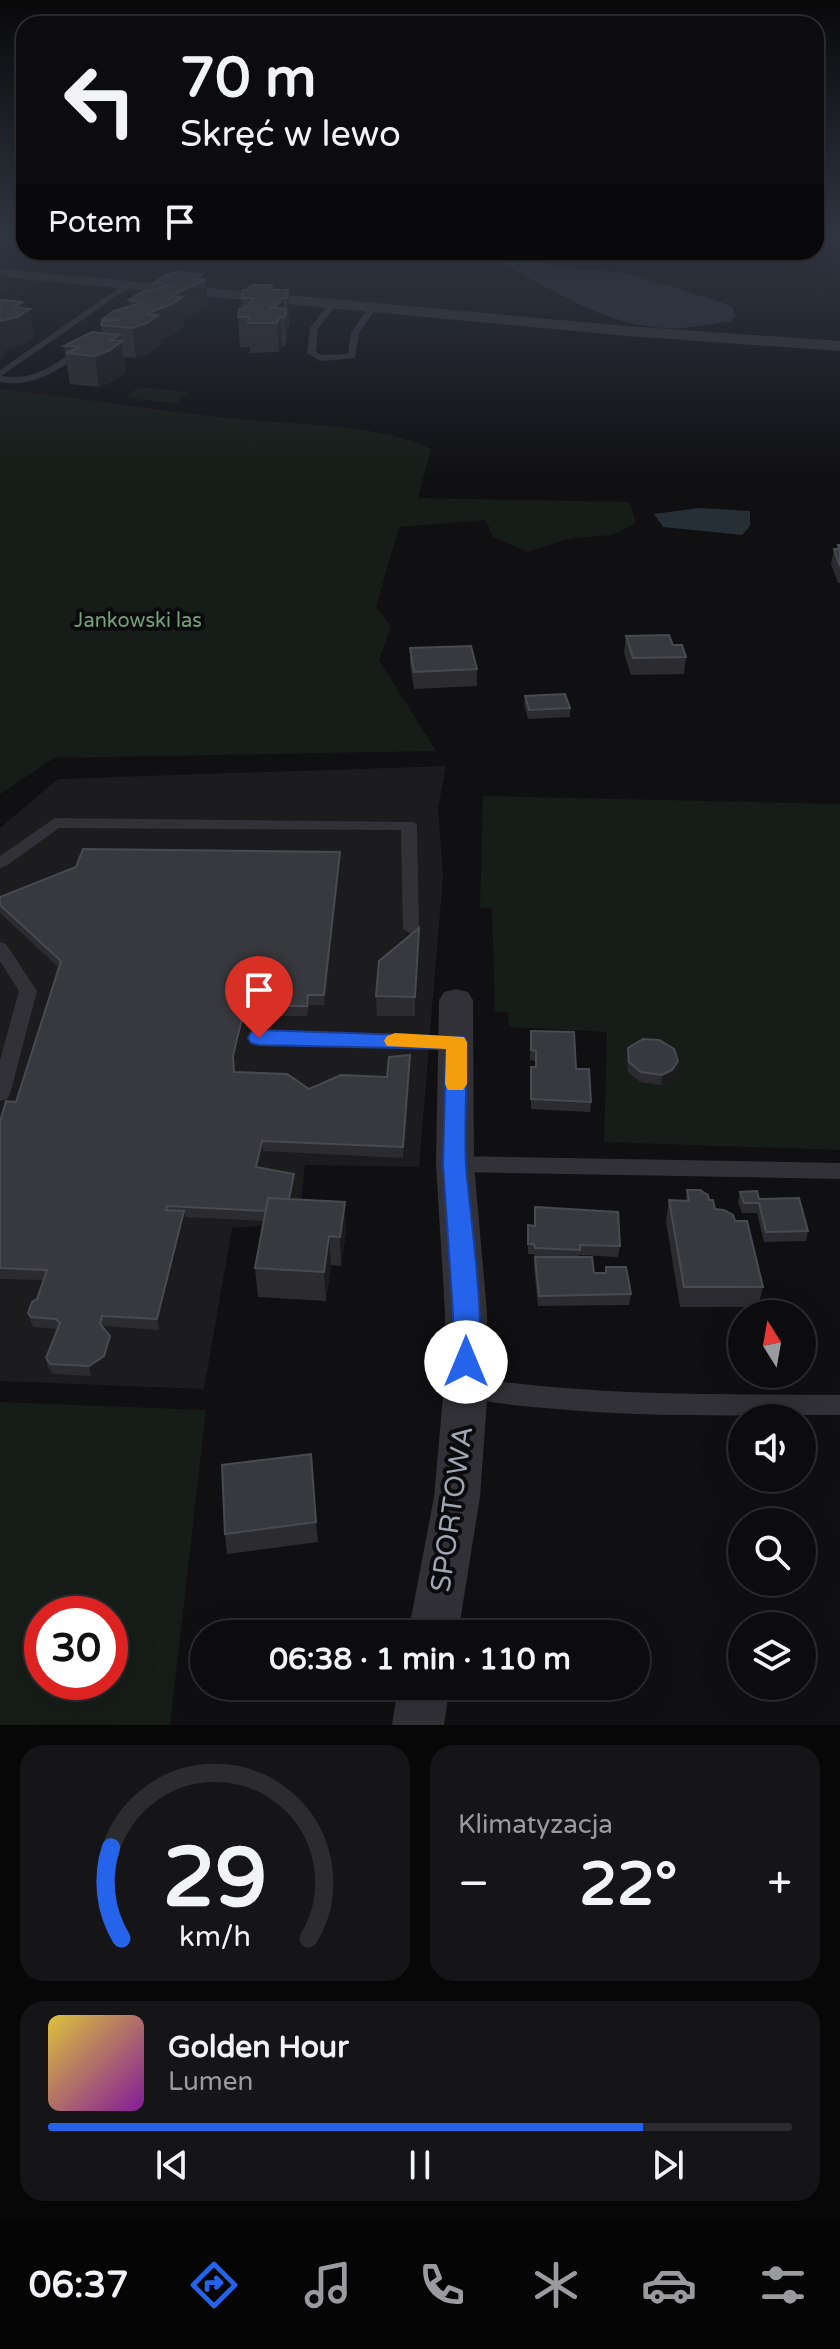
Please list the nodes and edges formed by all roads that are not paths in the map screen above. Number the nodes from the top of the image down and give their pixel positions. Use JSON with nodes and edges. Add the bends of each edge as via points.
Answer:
{"nodes":[{"id":1,"x":84,"y":316,"type":"edge"},
{"id":2,"x":323,"y":316,"type":"edge"},
{"id":3,"x":365,"y":316,"type":"edge"},
{"id":4,"x":474,"y":316,"type":"edge"},
{"id":5,"x":99,"y":338,"type":"edge"},
{"id":6,"x":840,"y":346,"type":"edge"},
{"id":7,"x":0,"y":376,"type":"edge"},
{"id":8,"x":0,"y":863,"type":"edge"},
{"id":9,"x":411,"y":929,"type":"dead end"},
{"id":10,"x":0,"y":948,"type":"edge"},
{"id":11,"x":456,"y":1000,"type":"dead end"},
{"id":12,"x":259,"y":1038,"type":"dead end"},
{"id":13,"x":456,"y":1042,"type":"junction"},
{"id":14,"x":0,"y":1094,"type":"edge"},
{"id":15,"x":455,"y":1164,"type":"junction"},
{"id":16,"x":840,"y":1171,"type":"edge"},
{"id":17,"x":466,"y":1386,"type":"junction"},
{"id":18,"x":840,"y":1405,"type":"edge"},
{"id":19,"x":435,"y":1620,"type":"edge"},
{"id":20,"x":422,"y":1700,"type":"edge"},
{"id":21,"x":418,"y":1725,"type":"edge"}],
"edges":[{"from":1,"to":7,"type":"lane"},
{"from":2,"to":3,"type":"lane","via":[[314,328],[311,353],[320,358],[352,356]]},
{"from":4,"to":6,"type":"street"},
{"from":5,"to":7,"type":"lane","via":[[39,379],[20,382]]},
{"from":8,"to":9,"type":"lane","via":[[55,823],[409,825]]},
{"from":10,"to":14,"type":"lane","via":[[28,991]]},
{"from":11,"to":13,"type":"street","name":"SPORTOWA"},
{"from":12,"to":13,"type":"lane"},
{"from":13,"to":15,"type":"street","name":"SPORTOWA"},
{"from":15,"to":16,"type":"lane"},
{"from":15,"to":17,"type":"street","name":"SPORTOWA"},
{"from":17,"to":18,"type":"lane","via":[[511,1395],[620,1401]]},
{"from":17,"to":19,"type":"street","name":"SPORTOWA","via":[[457,1497]]},
{"from":20,"to":21,"type":"street"}]}
